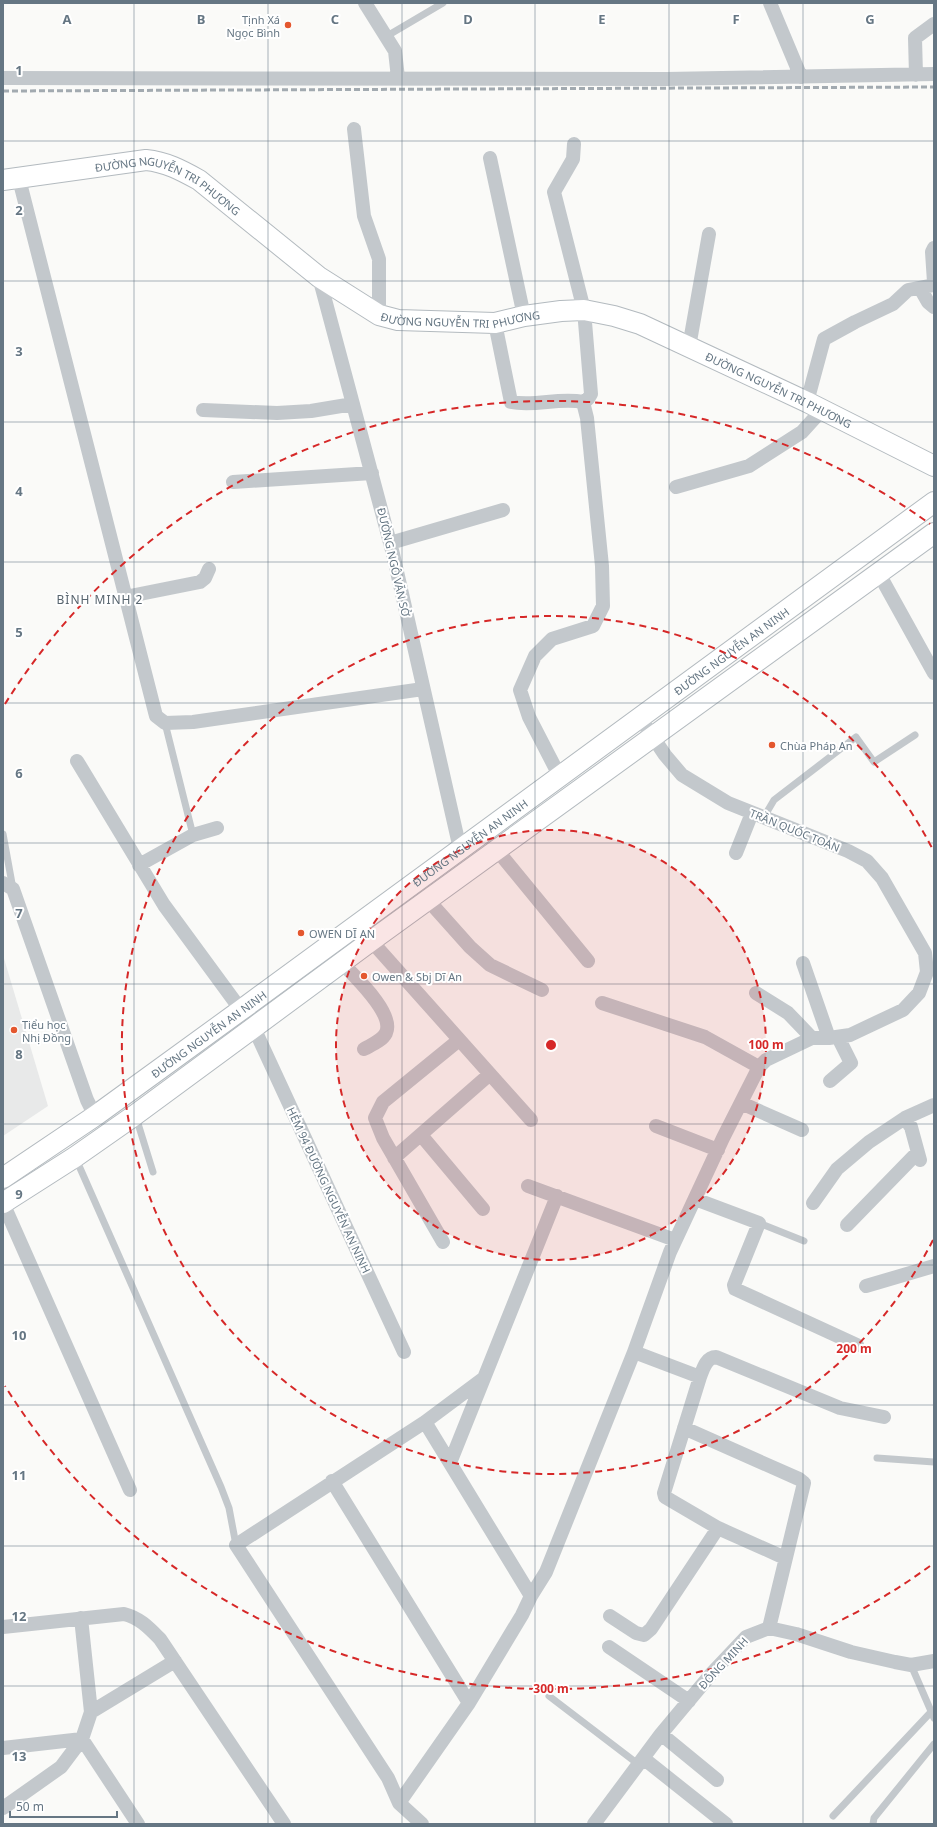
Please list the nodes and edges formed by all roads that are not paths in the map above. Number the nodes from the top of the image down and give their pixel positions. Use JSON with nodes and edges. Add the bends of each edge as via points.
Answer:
{"nodes":[{"id":1,"x":365,"y":3,"type":"edge"},
{"id":2,"x":443,"y":3,"type":"edge"},
{"id":3,"x":770,"y":3,"type":"edge"},
{"id":4,"x":934,"y":24,"type":"edge"},
{"id":5,"x":387,"y":36,"type":"junction"},
{"id":6,"x":934,"y":74,"type":"edge"},
{"id":7,"x":916,"y":75,"type":"junction"},
{"id":8,"x":801,"y":77,"type":"junction"},
{"id":9,"x":3,"y":78,"type":"edge"},
{"id":10,"x":398,"y":78,"type":"junction"},
{"id":11,"x":354,"y":129,"type":"dead end"},
{"id":12,"x":574,"y":144,"type":"dead end"},
{"id":13,"x":490,"y":158,"type":"dead end"},
{"id":14,"x":11,"y":180,"type":"edge"},
{"id":15,"x":709,"y":234,"type":"dead end"},
{"id":16,"x":934,"y":248,"type":"edge"},
{"id":17,"x":319,"y":277,"type":"junction"},
{"id":18,"x":934,"y":282,"type":"edge"},
{"id":19,"x":934,"y":285,"type":"edge"},
{"id":20,"x":920,"y":288,"type":"junction"},
{"id":21,"x":934,"y":307,"type":"edge"},
{"id":22,"x":584,"y":310,"type":"junction"},
{"id":23,"x":379,"y":315,"type":"junction"},
{"id":24,"x":524,"y":316,"type":"junction"},
{"id":25,"x":495,"y":323,"type":"junction"},
{"id":26,"x":689,"y":347,"type":"junction"},
{"id":27,"x":583,"y":402,"type":"junction"},
{"id":28,"x":353,"y":404,"type":"junction"},
{"id":29,"x":814,"y":406,"type":"junction"},
{"id":30,"x":203,"y":410,"type":"dead end"},
{"id":31,"x":934,"y":466,"type":"edge"},
{"id":32,"x":372,"y":473,"type":"junction"},
{"id":33,"x":233,"y":482,"type":"dead end"},
{"id":34,"x":676,"y":487,"type":"dead end"},
{"id":35,"x":934,"y":502,"type":"edge"},
{"id":36,"x":503,"y":510,"type":"dead end"},
{"id":37,"x":934,"y":533,"type":"edge"},
{"id":38,"x":390,"y":543,"type":"junction"},
{"id":39,"x":209,"y":569,"type":"dead end"},
{"id":40,"x":878,"y":572,"type":"junction"},
{"id":41,"x":125,"y":597,"type":"junction"},
{"id":42,"x":934,"y":673,"type":"edge"},
{"id":43,"x":423,"y":689,"type":"junction"},
{"id":44,"x":640,"y":718,"type":"junction"},
{"id":45,"x":165,"y":723,"type":"junction"},
{"id":46,"x":916,"y":735,"type":"dead end"},
{"id":47,"x":653,"y":737,"type":"junction"},
{"id":48,"x":77,"y":761,"type":"dead end"},
{"id":49,"x":560,"y":777,"type":"junction"},
{"id":50,"x":758,"y":815,"type":"junction"},
{"id":51,"x":217,"y":828,"type":"dead end"},
{"id":52,"x":3,"y":834,"type":"edge"},
{"id":53,"x":193,"y":836,"type":"junction"},
{"id":54,"x":460,"y":849,"type":"junction"},
{"id":55,"x":497,"y":850,"type":"junction"},
{"id":56,"x":736,"y":853,"type":"dead end"},
{"id":57,"x":139,"y":865,"type":"junction"},
{"id":58,"x":8,"y":886,"type":"edge"},
{"id":59,"x":428,"y":900,"type":"junction"},
{"id":60,"x":357,"y":925,"type":"junction"},
{"id":61,"x":371,"y":941,"type":"junction"},
{"id":62,"x":930,"y":952,"type":"edge"},
{"id":63,"x":588,"y":961,"type":"dead end"},
{"id":64,"x":342,"y":963,"type":"junction"},
{"id":65,"x":803,"y":963,"type":"dead end"},
{"id":66,"x":542,"y":990,"type":"dead end"},
{"id":67,"x":756,"y":993,"type":"dead end"},
{"id":68,"x":602,"y":1003,"type":"dead end"},
{"id":69,"x":241,"y":1010,"type":"junction"},
{"id":70,"x":254,"y":1028,"type":"junction"},
{"id":71,"x":812,"y":1038,"type":"junction"},
{"id":72,"x":833,"y":1038,"type":"junction"},
{"id":73,"x":459,"y":1040,"type":"junction"},
{"id":74,"x":364,"y":1049,"type":"dead end"},
{"id":75,"x":759,"y":1067,"type":"junction"},
{"id":76,"x":490,"y":1074,"type":"junction"},
{"id":77,"x":830,"y":1080,"type":"dead end"},
{"id":78,"x":741,"y":1103,"type":"junction"},
{"id":79,"x":934,"y":1105,"type":"edge"},
{"id":80,"x":136,"y":1115,"type":"junction"},
{"id":81,"x":95,"y":1116,"type":"junction"},
{"id":82,"x":905,"y":1118,"type":"junction"},
{"id":83,"x":531,"y":1120,"type":"dead end"},
{"id":84,"x":656,"y":1126,"type":"dead end"},
{"id":85,"x":802,"y":1130,"type":"dead end"},
{"id":86,"x":108,"y":1135,"type":"junction"},
{"id":87,"x":421,"y":1135,"type":"junction"},
{"id":88,"x":718,"y":1150,"type":"junction"},
{"id":89,"x":75,"y":1157,"type":"junction"},
{"id":90,"x":394,"y":1158,"type":"junction"},
{"id":91,"x":153,"y":1172,"type":"dead end"},
{"id":92,"x":3,"y":1178,"type":"edge"},
{"id":93,"x":528,"y":1186,"type":"dead end"},
{"id":94,"x":557,"y":1196,"type":"junction"},
{"id":95,"x":695,"y":1199,"type":"junction"},
{"id":96,"x":812,"y":1202,"type":"dead end"},
{"id":97,"x":3,"y":1203,"type":"edge"},
{"id":98,"x":483,"y":1209,"type":"dead end"},
{"id":99,"x":759,"y":1223,"type":"junction"},
{"id":100,"x":846,"y":1224,"type":"dead end"},
{"id":101,"x":675,"y":1240,"type":"junction"},
{"id":102,"x":804,"y":1241,"type":"dead end"},
{"id":103,"x":443,"y":1242,"type":"dead end"},
{"id":104,"x":934,"y":1266,"type":"edge"},
{"id":105,"x":866,"y":1286,"type":"dead end"},
{"id":106,"x":857,"y":1345,"type":"dead end"},
{"id":107,"x":404,"y":1352,"type":"dead end"},
{"id":108,"x":634,"y":1352,"type":"junction"},
{"id":109,"x":700,"y":1377,"type":"junction"},
{"id":110,"x":484,"y":1378,"type":"junction"},
{"id":111,"x":884,"y":1416,"type":"dead end"},
{"id":112,"x":425,"y":1422,"type":"junction"},
{"id":113,"x":684,"y":1428,"type":"junction"},
{"id":114,"x":877,"y":1458,"type":"dead end"},
{"id":115,"x":934,"y":1462,"type":"edge"},
{"id":116,"x":450,"y":1463,"type":"junction"},
{"id":117,"x":332,"y":1481,"type":"junction"},
{"id":118,"x":130,"y":1490,"type":"dead end"},
{"id":119,"x":718,"y":1528,"type":"junction"},
{"id":120,"x":236,"y":1546,"type":"junction"},
{"id":121,"x":785,"y":1558,"type":"junction"},
{"id":122,"x":531,"y":1596,"type":"junction"},
{"id":123,"x":610,"y":1616,"type":"dead end"},
{"id":124,"x":81,"y":1618,"type":"junction"},
{"id":125,"x":3,"y":1627,"type":"edge"},
{"id":126,"x":770,"y":1628,"type":"junction"},
{"id":127,"x":609,"y":1647,"type":"dead end"},
{"id":128,"x":175,"y":1660,"type":"junction"},
{"id":129,"x":934,"y":1661,"type":"edge"},
{"id":130,"x":911,"y":1665,"type":"junction"},
{"id":131,"x":549,"y":1696,"type":"dead end"},
{"id":132,"x":688,"y":1701,"type":"junction"},
{"id":133,"x":469,"y":1703,"type":"junction"},
{"id":134,"x":91,"y":1712,"type":"junction"},
{"id":135,"x":933,"y":1715,"type":"edge"},
{"id":136,"x":661,"y":1734,"type":"junction"},
{"id":137,"x":82,"y":1739,"type":"junction"},
{"id":138,"x":934,"y":1744,"type":"edge"},
{"id":139,"x":3,"y":1748,"type":"edge"},
{"id":140,"x":641,"y":1761,"type":"junction"},
{"id":141,"x":718,"y":1780,"type":"dead end"},
{"id":142,"x":399,"y":1802,"type":"junction"},
{"id":143,"x":3,"y":1808,"type":"edge"},
{"id":144,"x":833,"y":1816,"type":"dead end"},
{"id":145,"x":599,"y":1822,"type":"edge"},
{"id":146,"x":138,"y":1824,"type":"edge"},
{"id":147,"x":284,"y":1824,"type":"edge"},
{"id":148,"x":422,"y":1824,"type":"edge"},
{"id":149,"x":726,"y":1824,"type":"edge"},
{"id":150,"x":873,"y":1824,"type":"edge"}],
"edges":[{"from":1,"to":5,"type":"street"},
{"from":2,"to":5,"type":"lane"},
{"from":3,"to":8,"type":"street"},
{"from":4,"to":7,"type":"street","via":[[915,38]]},
{"from":5,"to":10,"type":"street","via":[[395,51]]},
{"from":6,"to":7,"type":"street"},
{"from":7,"to":8,"type":"street"},
{"from":8,"to":10,"type":"street"},
{"from":9,"to":10,"type":"street"},
{"from":11,"to":23,"type":"street","via":[[364,216],[379,259]]},
{"from":12,"to":22,"type":"street","via":[[573,159],[554,192]]},
{"from":13,"to":24,"type":"street"},
{"from":14,"to":17,"type":"main road","name":"ĐƯỜNG NGUYỄN TRI PHƯƠNG","via":[[146,160],[162,162],[199,180]]},
{"from":14,"to":41,"type":"street"},
{"from":15,"to":26,"type":"street"},
{"from":16,"to":18,"type":"street"},
{"from":17,"to":23,"type":"main road","name":"ĐƯỜNG NGUYỄN TRI PHƯƠNG"},
{"from":17,"to":28,"type":"street","name":"ĐƯỜNG NGÔ VĂN SỞ"},
{"from":19,"to":20,"type":"street"},
{"from":20,"to":21,"type":"street"},
{"from":20,"to":29,"type":"street","via":[[908,290],[893,304],[824,339]]},
{"from":22,"to":24,"type":"main road","name":"ĐƯỜNG NGUYỄN TRI PHƯƠNG"},
{"from":22,"to":26,"type":"main road","name":"ĐƯỜNG NGUYỄN TRI PHƯƠNG","via":[[640,324]]},
{"from":22,"to":27,"type":"street","via":[[591,394],[588,400]]},
{"from":23,"to":25,"type":"main road","name":"ĐƯỜNG NGUYỄN TRI PHƯƠNG","via":[[398,320]]},
{"from":24,"to":25,"type":"main road","name":"ĐƯỜNG NGUYỄN TRI PHƯƠNG"},
{"from":25,"to":27,"type":"street","via":[[511,402]]},
{"from":26,"to":29,"type":"main road","name":"ĐƯỜNG NGUYỄN TRI PHƯƠNG"},
{"from":27,"to":49,"type":"street","via":[[587,418],[602,566],[603,606],[593,626],[552,639],[535,656],[520,690],[529,717]]},
{"from":28,"to":30,"type":"street","via":[[277,414]]},
{"from":28,"to":32,"type":"street","name":"ĐƯỜNG NGÔ VĂN SỞ"},
{"from":29,"to":31,"type":"main road","name":"ĐƯỜNG NGUYỄN TRI PHƯƠNG"},
{"from":29,"to":34,"type":"street","via":[[802,432],[749,466]]},
{"from":32,"to":33,"type":"street"},
{"from":32,"to":38,"type":"street","name":"ĐƯỜNG NGÔ VĂN SỞ"},
{"from":35,"to":44,"type":"main road","name":"ĐƯỜNG NGUYỄN AN NINH"},
{"from":36,"to":38,"type":"street"},
{"from":37,"to":40,"type":"main road","name":"ĐƯỜNG NGUYỄN AN NINH"},
{"from":38,"to":43,"type":"street","name":"ĐƯỜNG NGÔ VĂN SỞ"},
{"from":39,"to":41,"type":"street","via":[[200,582]]},
{"from":40,"to":42,"type":"street"},
{"from":40,"to":47,"type":"main road","name":"ĐƯỜNG NGUYỄN AN NINH"},
{"from":41,"to":45,"type":"street","via":[[156,716]]},
{"from":43,"to":45,"type":"street","via":[[192,722]]},
{"from":43,"to":54,"type":"street","name":"ĐƯỜNG NGÔ VĂN SỞ"},
{"from":44,"to":47,"type":"street","name":"TRẦN QUỐC TOẢN"},
{"from":44,"to":49,"type":"main road","name":"ĐƯỜNG NGUYỄN AN NINH"},
{"from":45,"to":53,"type":"lane"},
{"from":46,"to":50,"type":"lane","via":[[874,762],[856,737]]},
{"from":47,"to":50,"type":"street","name":"TRẦN QUỐC TOẢN","via":[[682,775],[728,803]]},
{"from":47,"to":55,"type":"main road","name":"ĐƯỜNG NGUYỄN AN NINH"},
{"from":48,"to":57,"type":"street"},
{"from":49,"to":54,"type":"main road","name":"ĐƯỜNG NGUYỄN AN NINH"},
{"from":50,"to":56,"type":"street"},
{"from":50,"to":62,"type":"street","name":"TRẦN QUỐC TOẢN","via":[[867,861],[882,878]]},
{"from":51,"to":53,"type":"street"},
{"from":52,"to":58,"type":"lane"},
{"from":53,"to":57,"type":"street"},
{"from":54,"to":60,"type":"main road","name":"ĐƯỜNG NGUYỄN AN NINH"},
{"from":55,"to":59,"type":"main road","name":"ĐƯỜNG NGUYỄN AN NINH"},
{"from":55,"to":63,"type":"street"},
{"from":57,"to":69,"type":"street"},
{"from":58,"to":81,"type":"street","via":[[86,1100]]},
{"from":59,"to":61,"type":"main road","name":"ĐƯỜNG NGUYỄN AN NINH"},
{"from":59,"to":66,"type":"street","via":[[470,947],[490,965]]},
{"from":60,"to":61,"type":"street"},
{"from":60,"to":69,"type":"main road","name":"ĐƯỜNG NGUYỄN AN NINH"},
{"from":61,"to":64,"type":"main road","name":"ĐƯỜNG NGUYỄN AN NINH"},
{"from":61,"to":73,"type":"street"},
{"from":62,"to":72,"type":"street","via":[[927,972],[919,994],[903,1010],[850,1035]]},
{"from":64,"to":70,"type":"main road","name":"ĐƯỜNG NGUYỄN AN NINH"},
{"from":64,"to":74,"type":"street","via":[[377,1002],[387,1022],[387,1031],[383,1037]]},
{"from":65,"to":72,"type":"street"},
{"from":67,"to":71,"type":"street","via":[[788,1013]]},
{"from":68,"to":75,"type":"street","via":[[705,1037]]},
{"from":69,"to":81,"type":"main road","name":"ĐƯỜNG NGUYỄN AN NINH"},
{"from":70,"to":80,"type":"main road","name":"ĐƯỜNG NGUYỄN AN NINH"},
{"from":70,"to":107,"type":"street","name":"HẺM 94 ĐƯỜNG NGUYỄN AN NINH"},
{"from":71,"to":72,"type":"street"},
{"from":71,"to":75,"type":"street","via":[[766,1060]]},
{"from":72,"to":77,"type":"street","via":[[851,1063]]},
{"from":73,"to":76,"type":"street"},
{"from":73,"to":90,"type":"street","via":[[383,1102],[375,1118],[382,1138]]},
{"from":75,"to":78,"type":"street"},
{"from":76,"to":83,"type":"street"},
{"from":76,"to":87,"type":"street"},
{"from":78,"to":85,"type":"street"},
{"from":78,"to":88,"type":"street"},
{"from":79,"to":82,"type":"street"},
{"from":80,"to":86,"type":"main road","name":"ĐƯỜNG NGUYỄN AN NINH"},
{"from":80,"to":91,"type":"lane"},
{"from":81,"to":86,"type":"main road"},
{"from":81,"to":92,"type":"main road","name":"ĐƯỜNG NGUYỄN AN NINH"},
{"from":82,"to":96,"type":"street","via":[[869,1142],[837,1169]]},
{"from":82,"to":100,"type":"street","via":[[911,1127],[919,1156]]},
{"from":84,"to":88,"type":"street"},
{"from":86,"to":89,"type":"main road","name":"ĐƯỜNG NGUYỄN AN NINH"},
{"from":87,"to":90,"type":"street"},
{"from":87,"to":98,"type":"street"},
{"from":88,"to":95,"type":"street"},
{"from":89,"to":97,"type":"main road","name":"ĐƯỜNG NGUYỄN AN NINH"},
{"from":89,"to":120,"type":"lane","via":[[221,1487]]},
{"from":90,"to":103,"type":"street"},
{"from":93,"to":94,"type":"street"},
{"from":94,"to":101,"type":"street"},
{"from":94,"to":110,"type":"street"},
{"from":95,"to":99,"type":"street"},
{"from":95,"to":101,"type":"street"},
{"from":97,"to":118,"type":"street"},
{"from":99,"to":102,"type":"lane"},
{"from":99,"to":106,"type":"street","via":[[734,1285],[735,1289]]},
{"from":101,"to":108,"type":"street"},
{"from":104,"to":105,"type":"street"},
{"from":108,"to":109,"type":"street"},
{"from":108,"to":122,"type":"street","via":[[546,1572]]},
{"from":109,"to":111,"type":"street","via":[[707,1361],[716,1357],[840,1408]]},
{"from":109,"to":113,"type":"street"},
{"from":110,"to":112,"type":"street"},
{"from":110,"to":116,"type":"street"},
{"from":112,"to":116,"type":"street"},
{"from":112,"to":117,"type":"street"},
{"from":113,"to":119,"type":"street","via":[[665,1497]]},
{"from":113,"to":121,"type":"street","via":[[802,1480],[803,1487]]},
{"from":114,"to":115,"type":"lane"},
{"from":116,"to":122,"type":"street"},
{"from":117,"to":120,"type":"street"},
{"from":117,"to":133,"type":"street"},
{"from":119,"to":121,"type":"street"},
{"from":119,"to":123,"type":"street","via":[[651,1629],[644,1635],[636,1633]]},
{"from":120,"to":142,"type":"street","via":[[388,1778]]},
{"from":121,"to":126,"type":"street"},
{"from":122,"to":133,"type":"street"},
{"from":124,"to":125,"type":"street"},
{"from":124,"to":128,"type":"street","via":[[124,1614],[132,1616],[145,1623]]},
{"from":124,"to":134,"type":"street"},
{"from":126,"to":130,"type":"street","via":[[851,1652]]},
{"from":126,"to":132,"type":"street","name":"ĐÔNG MINH","via":[[746,1637]]},
{"from":127,"to":132,"type":"street"},
{"from":128,"to":134,"type":"street"},
{"from":128,"to":147,"type":"street"},
{"from":129,"to":130,"type":"street"},
{"from":130,"to":135,"type":"lane"},
{"from":131,"to":140,"type":"lane"},
{"from":132,"to":136,"type":"street","name":"ĐÔNG MINH"},
{"from":133,"to":142,"type":"street"},
{"from":134,"to":137,"type":"street"},
{"from":135,"to":144,"type":"lane"},
{"from":136,"to":140,"type":"street","name":"ĐÔNG MINH"},
{"from":136,"to":141,"type":"street"},
{"from":137,"to":139,"type":"street"},
{"from":137,"to":143,"type":"street","via":[[61,1767]]},
{"from":137,"to":146,"type":"street"},
{"from":138,"to":150,"type":"lane","via":[[874,1818]]},
{"from":140,"to":145,"type":"street","name":"ĐÔNG MINH"},
{"from":140,"to":149,"type":"street"},
{"from":142,"to":148,"type":"street"}]}
